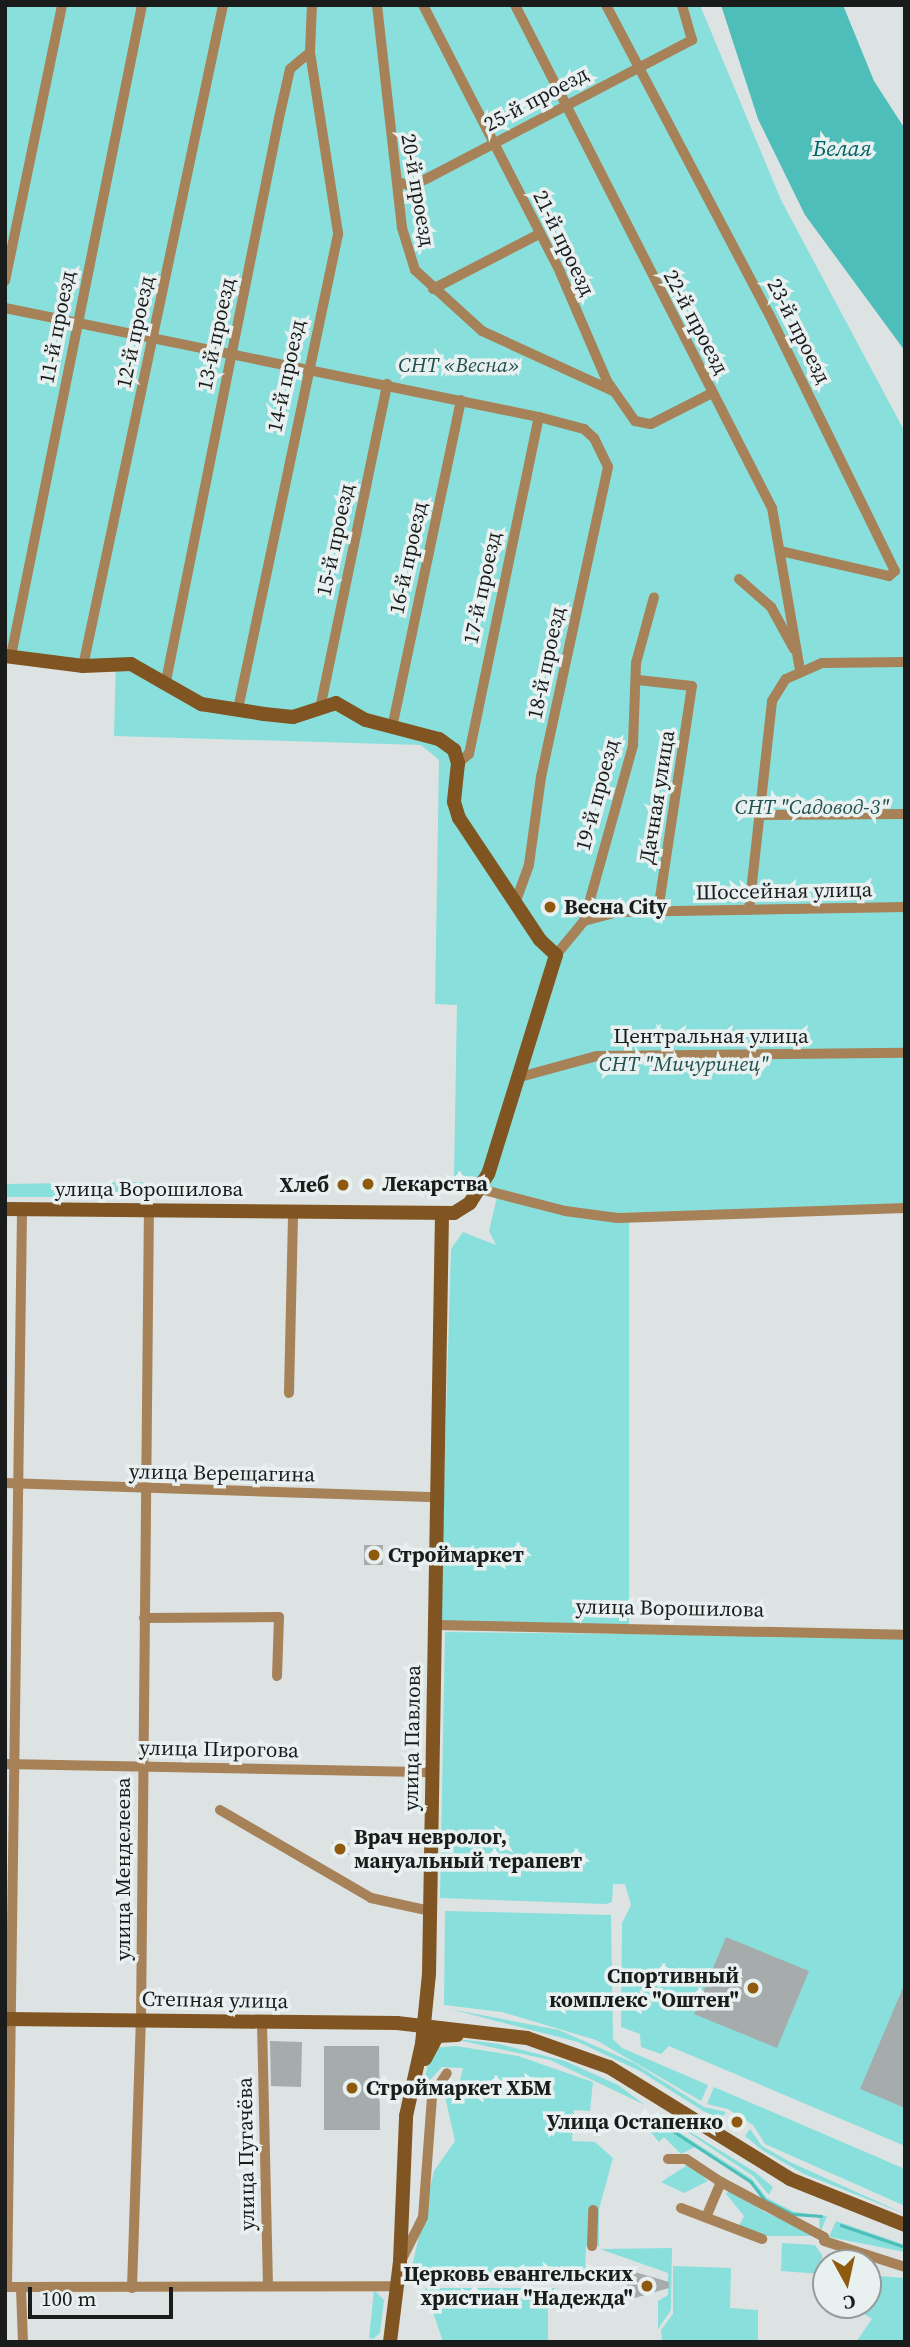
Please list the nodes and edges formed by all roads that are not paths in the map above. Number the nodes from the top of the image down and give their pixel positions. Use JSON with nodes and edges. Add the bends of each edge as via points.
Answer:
{"nodes":[{"id":1,"x":62,"y":5,"type":"edge"},
{"id":2,"x":142,"y":5,"type":"edge"},
{"id":3,"x":223,"y":5,"type":"edge"},
{"id":4,"x":312,"y":5,"type":"edge"},
{"id":5,"x":377,"y":5,"type":"edge"},
{"id":6,"x":423,"y":5,"type":"edge"},
{"id":7,"x":515,"y":5,"type":"edge"},
{"id":8,"x":606,"y":5,"type":"edge"},
{"id":9,"x":682,"y":5,"type":"edge"},
{"id":10,"x":310,"y":52,"type":"junction"},
{"id":11,"x":639,"y":67,"type":"junction"},
{"id":12,"x":563,"y":105,"type":"junction"},
{"id":13,"x":493,"y":143,"type":"junction"},
{"id":14,"x":398,"y":182,"type":"junction"},
{"id":15,"x":539,"y":234,"type":"junction"},
{"id":16,"x":5,"y":281,"type":"edge"},
{"id":17,"x":433,"y":289,"type":"junction"},
{"id":18,"x":5,"y":308,"type":"edge"},
{"id":19,"x":78,"y":323,"type":"junction"},
{"id":20,"x":153,"y":338,"type":"junction"},
{"id":21,"x":230,"y":354,"type":"junction"},
{"id":22,"x":306,"y":370,"type":"junction"},
{"id":23,"x":387,"y":384,"type":"junction"},
{"id":24,"x":614,"y":391,"type":"junction"},
{"id":25,"x":712,"y":393,"type":"junction"},
{"id":26,"x":461,"y":400,"type":"junction"},
{"id":27,"x":540,"y":417,"type":"junction"},
{"id":28,"x":780,"y":551,"type":"junction"},
{"id":29,"x":739,"y":579,"type":"dead end"},
{"id":30,"x":654,"y":597,"type":"dead end"},
{"id":31,"x":8,"y":656,"type":"edge"},
{"id":32,"x":905,"y":662,"type":"edge"},
{"id":33,"x":83,"y":666,"type":"junction"},
{"id":34,"x":800,"y":670,"type":"junction"},
{"id":35,"x":638,"y":680,"type":"junction"},
{"id":36,"x":166,"y":681,"type":"junction"},
{"id":37,"x":321,"y":704,"type":"junction"},
{"id":38,"x":238,"y":709,"type":"junction"},
{"id":39,"x":393,"y":723,"type":"junction"},
{"id":40,"x":458,"y":763,"type":"junction"},
{"id":41,"x":905,"y":814,"type":"edge"},
{"id":42,"x":758,"y":815,"type":"junction"},
{"id":43,"x":517,"y":898,"type":"junction"},
{"id":44,"x":905,"y":907,"type":"edge"},
{"id":45,"x":748,"y":910,"type":"junction"},
{"id":46,"x":658,"y":912,"type":"junction"},
{"id":47,"x":584,"y":921,"type":"junction"},
{"id":48,"x":556,"y":955,"type":"junction"},
{"id":49,"x":905,"y":1053,"type":"edge"},
{"id":50,"x":520,"y":1077,"type":"junction"},
{"id":51,"x":480,"y":1189,"type":"junction"},
{"id":52,"x":149,"y":1208,"type":"junction"},
{"id":53,"x":905,"y":1208,"type":"edge"},
{"id":54,"x":5,"y":1209,"type":"edge"},
{"id":55,"x":22,"y":1209,"type":"junction"},
{"id":56,"x":293,"y":1211,"type":"junction"},
{"id":57,"x":442,"y":1216,"type":"junction"},
{"id":58,"x":289,"y":1393,"type":"dead end"},
{"id":59,"x":5,"y":1483,"type":"edge"},
{"id":60,"x":19,"y":1483,"type":"junction"},
{"id":61,"x":144,"y":1491,"type":"junction"},
{"id":62,"x":437,"y":1497,"type":"junction"},
{"id":63,"x":144,"y":1618,"type":"junction"},
{"id":64,"x":435,"y":1625,"type":"junction"},
{"id":65,"x":905,"y":1635,"type":"edge"},
{"id":66,"x":276,"y":1676,"type":"dead end"},
{"id":67,"x":9,"y":1764,"type":"edge"},
{"id":68,"x":143,"y":1768,"type":"junction"},
{"id":69,"x":433,"y":1772,"type":"junction"},
{"id":70,"x":220,"y":1810,"type":"dead end"},
{"id":71,"x":430,"y":1911,"type":"junction"},
{"id":72,"x":6,"y":2019,"type":"edge"},
{"id":73,"x":141,"y":2021,"type":"junction"},
{"id":74,"x":262,"y":2022,"type":"junction"},
{"id":75,"x":424,"y":2024,"type":"junction"},
{"id":76,"x":508,"y":2033,"type":"junction"},
{"id":77,"x":447,"y":2073,"type":"dead end"},
{"id":78,"x":405,"y":2131,"type":"junction"},
{"id":79,"x":668,"y":2159,"type":"dead end"},
{"id":80,"x":721,"y":2182,"type":"junction"},
{"id":81,"x":681,"y":2208,"type":"dead end"},
{"id":82,"x":593,"y":2210,"type":"dead end"},
{"id":83,"x":706,"y":2217,"type":"junction"},
{"id":84,"x":905,"y":2225,"type":"edge"},
{"id":85,"x":762,"y":2239,"type":"dead end"},
{"id":86,"x":592,"y":2246,"type":"dead end"},
{"id":87,"x":400,"y":2262,"type":"junction"},
{"id":88,"x":905,"y":2267,"type":"edge"},
{"id":89,"x":268,"y":2286,"type":"junction"},
{"id":90,"x":398,"y":2286,"type":"junction"},
{"id":91,"x":6,"y":2287,"type":"edge"},
{"id":92,"x":21,"y":2288,"type":"junction"},
{"id":93,"x":132,"y":2288,"type":"junction"},
{"id":94,"x":23,"y":2342,"type":"edge"},
{"id":95,"x":390,"y":2342,"type":"edge"}],
"edges":[{"from":1,"to":16,"type":"street"},
{"from":2,"to":19,"type":"street","name":"11-й проезд"},
{"from":3,"to":20,"type":"street","name":"12-й проезд"},
{"from":4,"to":10,"type":"street"},
{"from":5,"to":14,"type":"street","name":"20-й проезд"},
{"from":6,"to":13,"type":"street","name":"21-й проезд"},
{"from":7,"to":12,"type":"street","name":"22-й проезд"},
{"from":8,"to":11,"type":"street","name":"23-й проезд"},
{"from":9,"to":11,"type":"street","name":"25-й проезд","via":[[692,40]]},
{"from":10,"to":21,"type":"street","name":"13-й проезд","via":[[290,69]]},
{"from":10,"to":22,"type":"street","name":"14-й проезд","via":[[338,233]]},
{"from":11,"to":12,"type":"street","name":"25-й проезд"},
{"from":11,"to":28,"type":"street","name":"23-й проезд","via":[[895,571],[889,576]]},
{"from":12,"to":13,"type":"street","name":"25-й проезд"},
{"from":12,"to":25,"type":"street","name":"22-й проезд"},
{"from":13,"to":14,"type":"street","name":"25-й проезд","via":[[411,186]]},
{"from":13,"to":15,"type":"street","name":"21-й проезд"},
{"from":14,"to":17,"type":"street","name":"20-й проезд","via":[[407,250]]},
{"from":15,"to":17,"type":"street"},
{"from":15,"to":24,"type":"street","name":"21-й проезд"},
{"from":17,"to":24,"type":"street","name":"20-й проезд","via":[[482,331]]},
{"from":18,"to":19,"type":"street"},
{"from":19,"to":20,"type":"street"},
{"from":19,"to":31,"type":"street","name":"11-й проезд"},
{"from":20,"to":21,"type":"street"},
{"from":20,"to":33,"type":"street","name":"12-й проезд"},
{"from":21,"to":22,"type":"street"},
{"from":21,"to":36,"type":"street","name":"13-й проезд"},
{"from":22,"to":23,"type":"street"},
{"from":22,"to":38,"type":"street","name":"14-й проезд"},
{"from":23,"to":26,"type":"street"},
{"from":23,"to":37,"type":"street","name":"15-й проезд"},
{"from":24,"to":25,"type":"street","name":"21-й проезд","via":[[635,421],[650,424]]},
{"from":25,"to":28,"type":"street","name":"22-й проезд","via":[[772,508]]},
{"from":26,"to":27,"type":"street"},
{"from":26,"to":39,"type":"street","name":"16-й проезд"},
{"from":27,"to":40,"type":"street","name":"17-й проезд","via":[[469,754]]},
{"from":27,"to":43,"type":"street","name":"18-й проезд","via":[[584,429],[594,438],[608,467],[541,777],[529,865]]},
{"from":28,"to":34,"type":"street","name":"22-й проезд"},
{"from":29,"to":34,"type":"street","via":[[780,621]]},
{"from":30,"to":35,"type":"street","name":"19-й проезд","via":[[639,649]]},
{"from":31,"to":33,"type":"street"},
{"from":32,"to":34,"type":"street","via":[[822,663]]},
{"from":33,"to":36,"type":"street","via":[[116,661]]},
{"from":34,"to":42,"type":"street","via":[[786,679],[772,701]]},
{"from":35,"to":46,"type":"street","name":"Дачная улица","via":[[692,687]]},
{"from":35,"to":47,"type":"street","name":"19-й проезд","via":[[633,745]]},
{"from":36,"to":38,"type":"street","via":[[201,704]]},
{"from":37,"to":38,"type":"street","via":[[293,717]]},
{"from":37,"to":39,"type":"street","via":[[336,703],[366,720]]},
{"from":39,"to":40,"type":"street","via":[[439,738],[454,750]]},
{"from":40,"to":43,"type":"street","via":[[454,802],[459,818]]},
{"from":41,"to":42,"type":"street"},
{"from":42,"to":45,"type":"street"},
{"from":43,"to":48,"type":"street","via":[[540,940]]},
{"from":44,"to":45,"type":"street","name":"Шоссейная улица"},
{"from":45,"to":46,"type":"street","name":"Шоссейная улица"},
{"from":46,"to":47,"type":"street","name":"Шоссейная улица","via":[[617,912]]},
{"from":47,"to":48,"type":"street"},
{"from":48,"to":50,"type":"street"},
{"from":49,"to":50,"type":"street","name":"Центральная улица","via":[[597,1056]]},
{"from":50,"to":51,"type":"street"},
{"from":51,"to":53,"type":"street","via":[[565,1211],[618,1218]]},
{"from":51,"to":57,"type":"street","via":[[462,1209]]},
{"from":52,"to":55,"type":"street","name":"улица Ворошилова"},
{"from":52,"to":56,"type":"street","name":"улица Ворошилова"},
{"from":52,"to":61,"type":"street","name":"улица Менделеева"},
{"from":54,"to":55,"type":"street","name":"улица Ворошилова"},
{"from":55,"to":60,"type":"street"},
{"from":56,"to":57,"type":"street","name":"улица Ворошилова"},
{"from":56,"to":58,"type":"street"},
{"from":57,"to":62,"type":"street","name":"улица Павлова"},
{"from":59,"to":60,"type":"street","name":"улица Верещагина"},
{"from":60,"to":61,"type":"street","name":"улица Верещагина"},
{"from":60,"to":67,"type":"street"},
{"from":61,"to":62,"type":"street","name":"улица Верещагина"},
{"from":61,"to":63,"type":"street","name":"улица Менделеева"},
{"from":62,"to":64,"type":"street","name":"улица Павлова"},
{"from":63,"to":66,"type":"street","via":[[279,1617]]},
{"from":63,"to":68,"type":"street","name":"улица Менделеева"},
{"from":64,"to":65,"type":"street","name":"улица Ворошилова"},
{"from":64,"to":69,"type":"street","name":"улица Павлова"},
{"from":67,"to":68,"type":"street","name":"улица Пирогова"},
{"from":67,"to":72,"type":"street"},
{"from":68,"to":69,"type":"street","name":"улица Пирогова"},
{"from":68,"to":73,"type":"street","name":"улица Менделеева"},
{"from":69,"to":71,"type":"street","name":"улица Павлова"},
{"from":70,"to":71,"type":"street","via":[[371,1898]]},
{"from":71,"to":75,"type":"street","name":"улица Павлова"},
{"from":72,"to":73,"type":"street","name":"Степная улица"},
{"from":72,"to":91,"type":"street"},
{"from":73,"to":74,"type":"street","name":"Степная улица"},
{"from":73,"to":93,"type":"street","name":"улица Менделеева"},
{"from":74,"to":75,"type":"street","name":"Степная улица"},
{"from":74,"to":89,"type":"street","name":"улица Пугачёва"},
{"from":75,"to":76,"type":"street","name":"Степная улица"},
{"from":75,"to":78,"type":"street","name":"улица Павлова"},
{"from":76,"to":78,"type":"street","via":[[434,2038]]},
{"from":76,"to":84,"type":"street","via":[[609,2067],[790,2179]]},
{"from":77,"to":87,"type":"street","via":[[432,2096],[423,2217]]},
{"from":78,"to":87,"type":"street","name":"улица Павлова"},
{"from":79,"to":80,"type":"street","via":[[685,2159]]},
{"from":80,"to":83,"type":"street"},
{"from":80,"to":88,"type":"street","via":[[824,2239]]},
{"from":81,"to":83,"type":"street"},
{"from":82,"to":86,"type":"street"},
{"from":83,"to":85,"type":"street"},
{"from":87,"to":90,"type":"street","name":"улица Павлова"},
{"from":89,"to":90,"type":"street"},
{"from":89,"to":93,"type":"street"},
{"from":90,"to":95,"type":"street","name":"улица Павлова"},
{"from":91,"to":92,"type":"street"},
{"from":92,"to":93,"type":"street"},
{"from":92,"to":94,"type":"street"}]}
